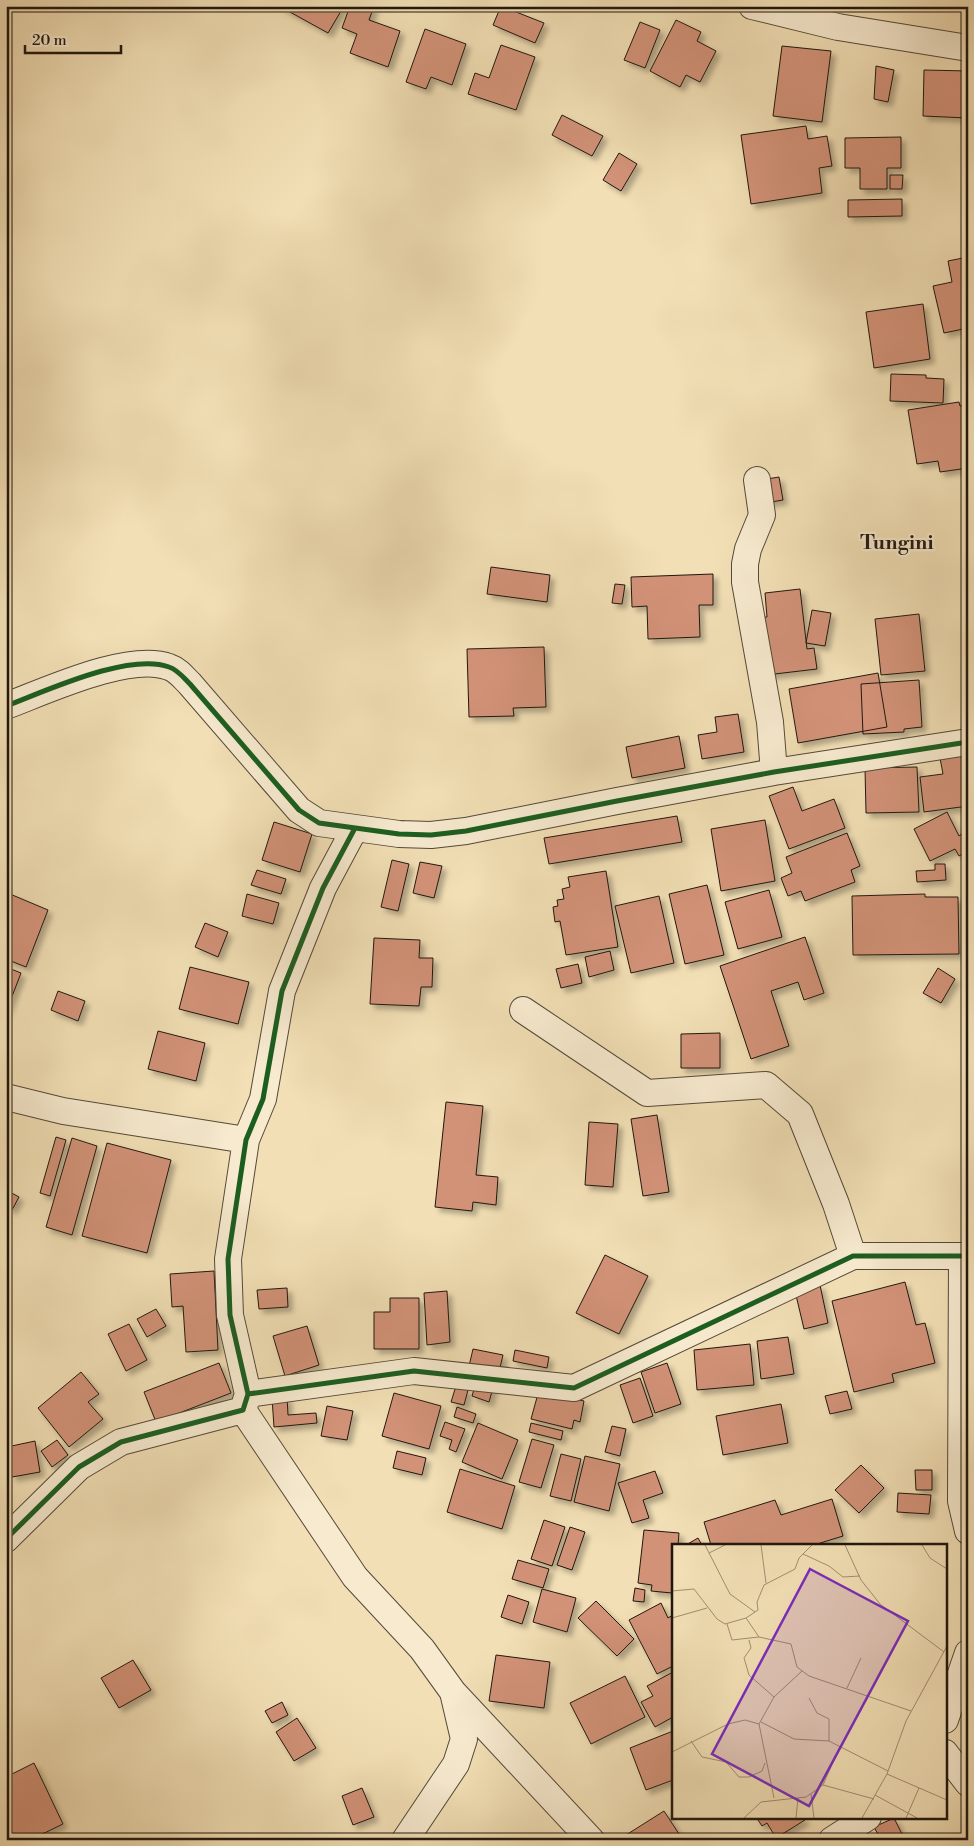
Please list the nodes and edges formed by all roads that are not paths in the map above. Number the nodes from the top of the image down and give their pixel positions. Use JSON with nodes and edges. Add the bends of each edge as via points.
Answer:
{"nodes":[{"id":1,"x":752,"y":6,"type":"edge"},
{"id":2,"x":968,"y":48,"type":"edge"},
{"id":3,"x":757,"y":480,"type":"dead end"},
{"id":4,"x":6,"y":706,"type":"edge"},
{"id":5,"x":968,"y":742,"type":"edge"},
{"id":6,"x":774,"y":772,"type":"junction"},
{"id":7,"x":355,"y":828,"type":"junction"},
{"id":8,"x":523,"y":1010,"type":"dead end"},
{"id":9,"x":6,"y":1097,"type":"edge"},
{"id":10,"x":246,"y":1140,"type":"junction"},
{"id":11,"x":853,"y":1256,"type":"junction"},
{"id":12,"x":965,"y":1256,"type":"edge"},
{"id":13,"x":246,"y":1402,"type":"junction"},
{"id":14,"x":968,"y":1531,"type":"edge"},
{"id":15,"x":6,"y":1539,"type":"edge"},
{"id":16,"x":968,"y":1652,"type":"edge"},
{"id":17,"x":453,"y":1692,"type":"junction"},
{"id":18,"x":946,"y":1717,"type":"edge"},
{"id":19,"x":946,"y":1754,"type":"edge"},
{"id":20,"x":968,"y":1782,"type":"edge"},
{"id":21,"x":405,"y":1840,"type":"edge"},
{"id":22,"x":591,"y":1840,"type":"edge"}],
"edges":[{"from":1,"to":2,"type":"street","via":[[838,28]]},
{"from":3,"to":6,"type":"street","via":[[762,515],[748,549],[745,582],[770,722]]},
{"from":4,"to":7,"type":"street","via":[[105,670],[132,664],[169,667],[178,671],[190,684],[299,810],[319,823]]},
{"from":5,"to":6,"type":"street"},
{"from":6,"to":7,"type":"street","via":[[466,831],[431,835]]},
{"from":7,"to":10,"type":"street","via":[[323,888],[282,991],[263,1099]]},
{"from":8,"to":11,"type":"street","via":[[647,1092],[766,1085],[800,1114]]},
{"from":9,"to":10,"type":"street","via":[[63,1111]]},
{"from":10,"to":13,"type":"street","via":[[228,1259],[230,1315]]},
{"from":11,"to":12,"type":"street"},
{"from":11,"to":13,"type":"street","via":[[574,1388],[414,1371]]},
{"from":12,"to":14,"type":"street","via":[[960,1501]]},
{"from":13,"to":15,"type":"street","via":[[121,1442],[79,1467]]},
{"from":13,"to":17,"type":"street","via":[[355,1577],[422,1649]]},
{"from":16,"to":18,"type":"street"},
{"from":17,"to":21,"type":"street","via":[[464,1739],[456,1764]]},
{"from":17,"to":22,"type":"street"},
{"from":19,"to":20,"type":"street"}]}
